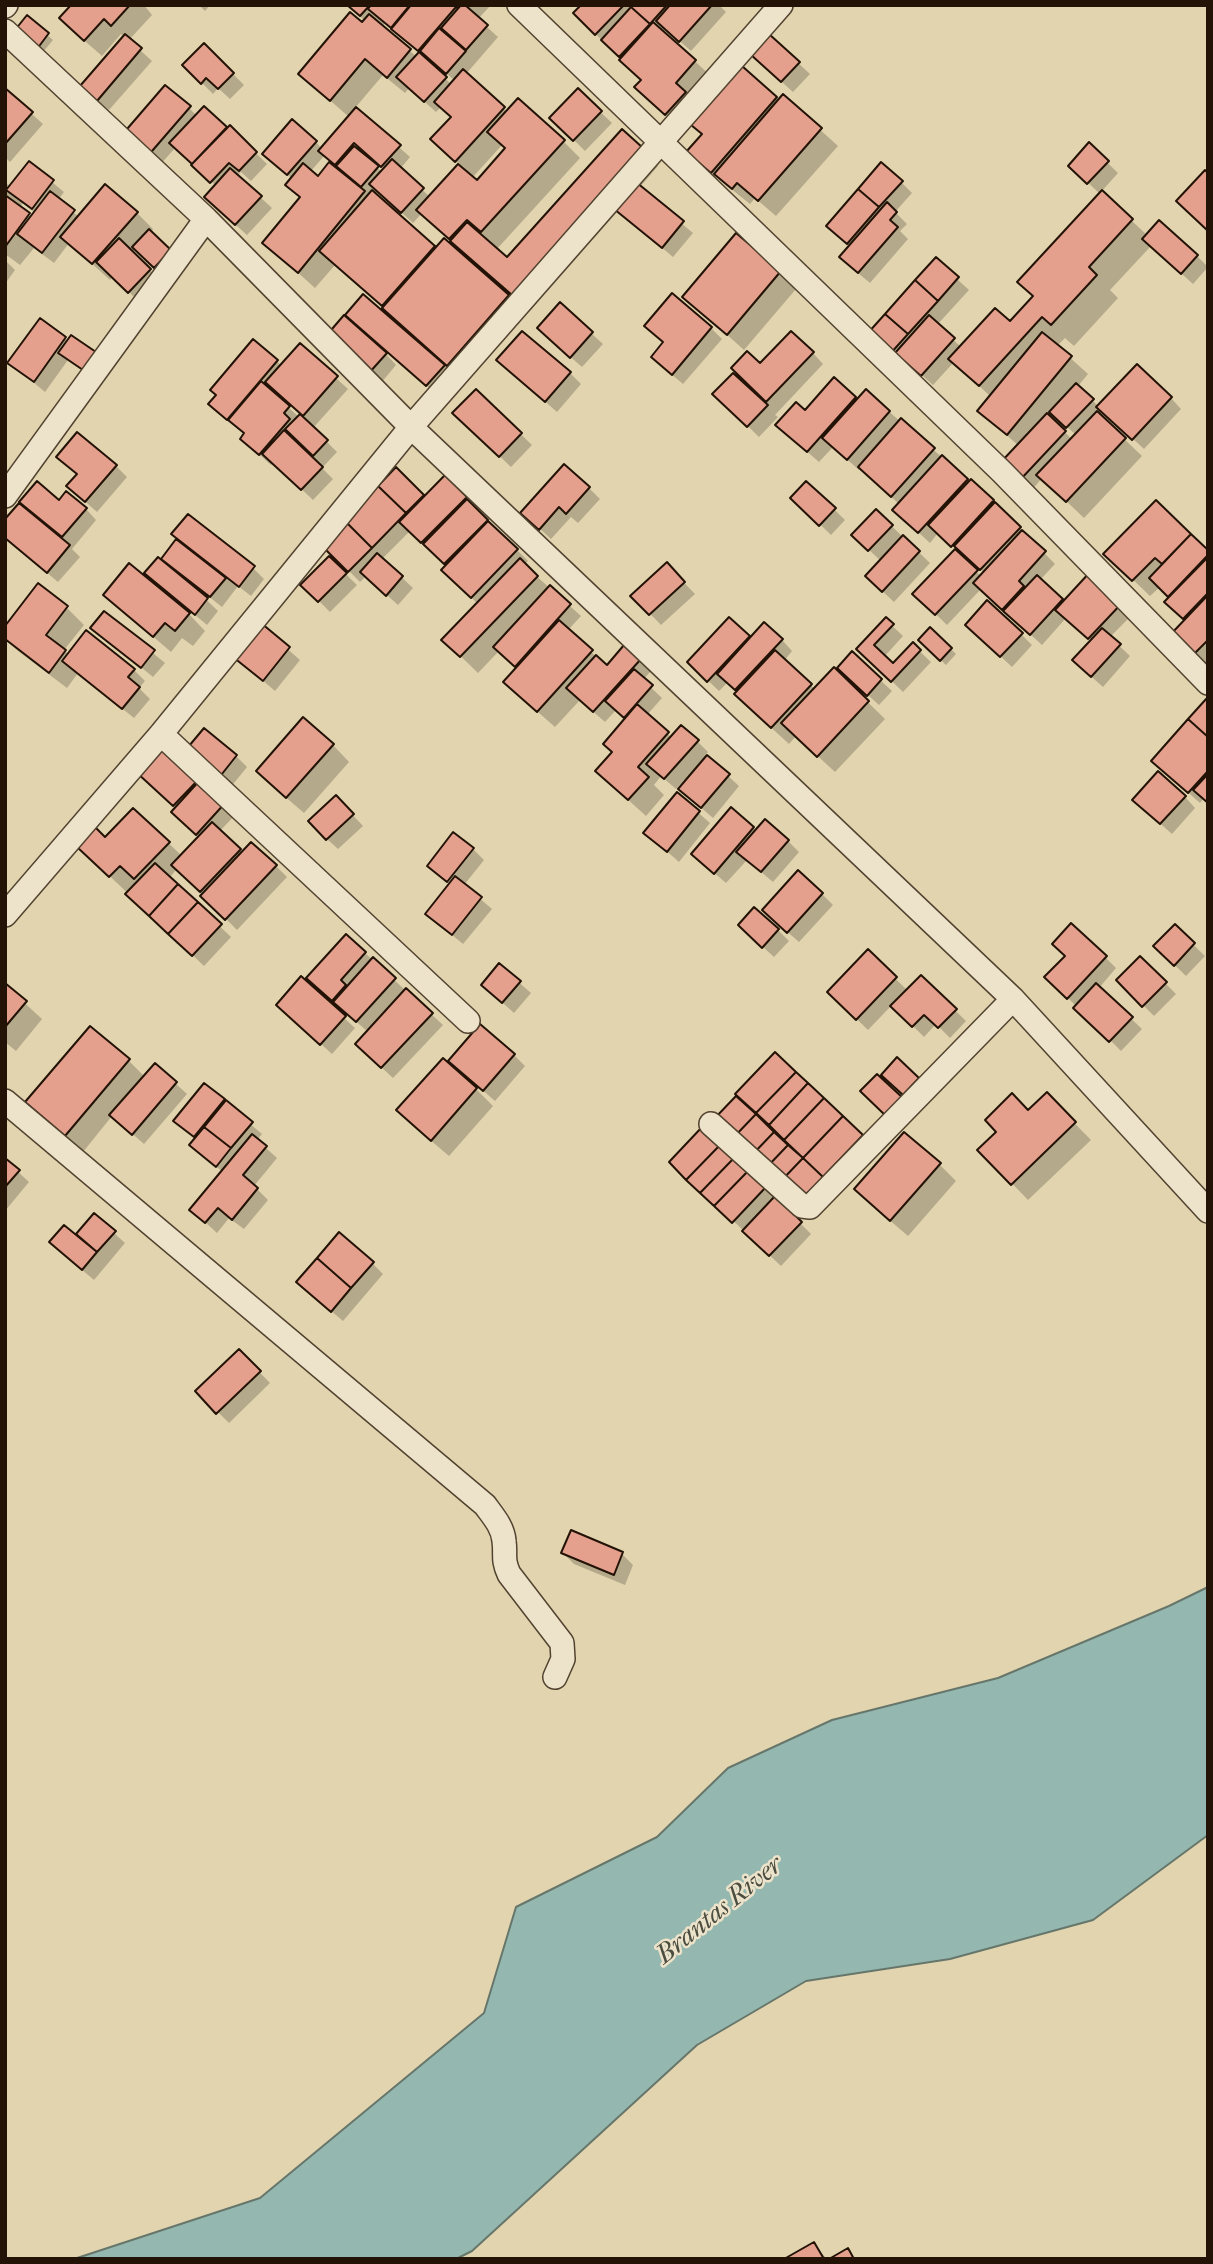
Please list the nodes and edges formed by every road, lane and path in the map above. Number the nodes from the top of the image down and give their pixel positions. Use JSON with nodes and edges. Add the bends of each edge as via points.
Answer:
{"nodes":[{"id":1,"x":519,"y":5,"type":"edge"},
{"id":2,"x":781,"y":5,"type":"edge"},
{"id":3,"x":5,"y":31,"type":"edge"},
{"id":4,"x":662,"y":142,"type":"junction"},
{"id":5,"x":206,"y":219,"type":"junction"},
{"id":6,"x":411,"y":427,"type":"junction"},
{"id":7,"x":5,"y":496,"type":"edge"},
{"id":8,"x":1208,"y":683,"type":"edge"},
{"id":9,"x":161,"y":734,"type":"junction"},
{"id":10,"x":5,"y":915,"type":"edge"},
{"id":11,"x":1013,"y":999,"type":"junction"},
{"id":12,"x":468,"y":1021,"type":"dead end"},
{"id":13,"x":5,"y":1101,"type":"edge"},
{"id":14,"x":712,"y":1124,"type":"dead end"},
{"id":15,"x":1208,"y":1211,"type":"edge"},
{"id":16,"x":555,"y":1677,"type":"dead end"}],
"edges":[{"from":1,"to":4,"type":"street"},
{"from":2,"to":4,"type":"street"},
{"from":3,"to":5,"type":"street"},
{"from":4,"to":6,"type":"street"},
{"from":4,"to":8,"type":"street","via":[[1002,472]]},
{"from":5,"to":6,"type":"street"},
{"from":5,"to":7,"type":"street"},
{"from":6,"to":9,"type":"street"},
{"from":6,"to":11,"type":"street"},
{"from":9,"to":10,"type":"street"},
{"from":9,"to":12,"type":"street"},
{"from":11,"to":14,"type":"street","via":[[810,1207],[798,1203]]},
{"from":11,"to":15,"type":"street"},
{"from":13,"to":16,"type":"street","via":[[485,1506],[504,1540],[503,1562],[509,1574],[562,1643],[563,1659]]}]}
